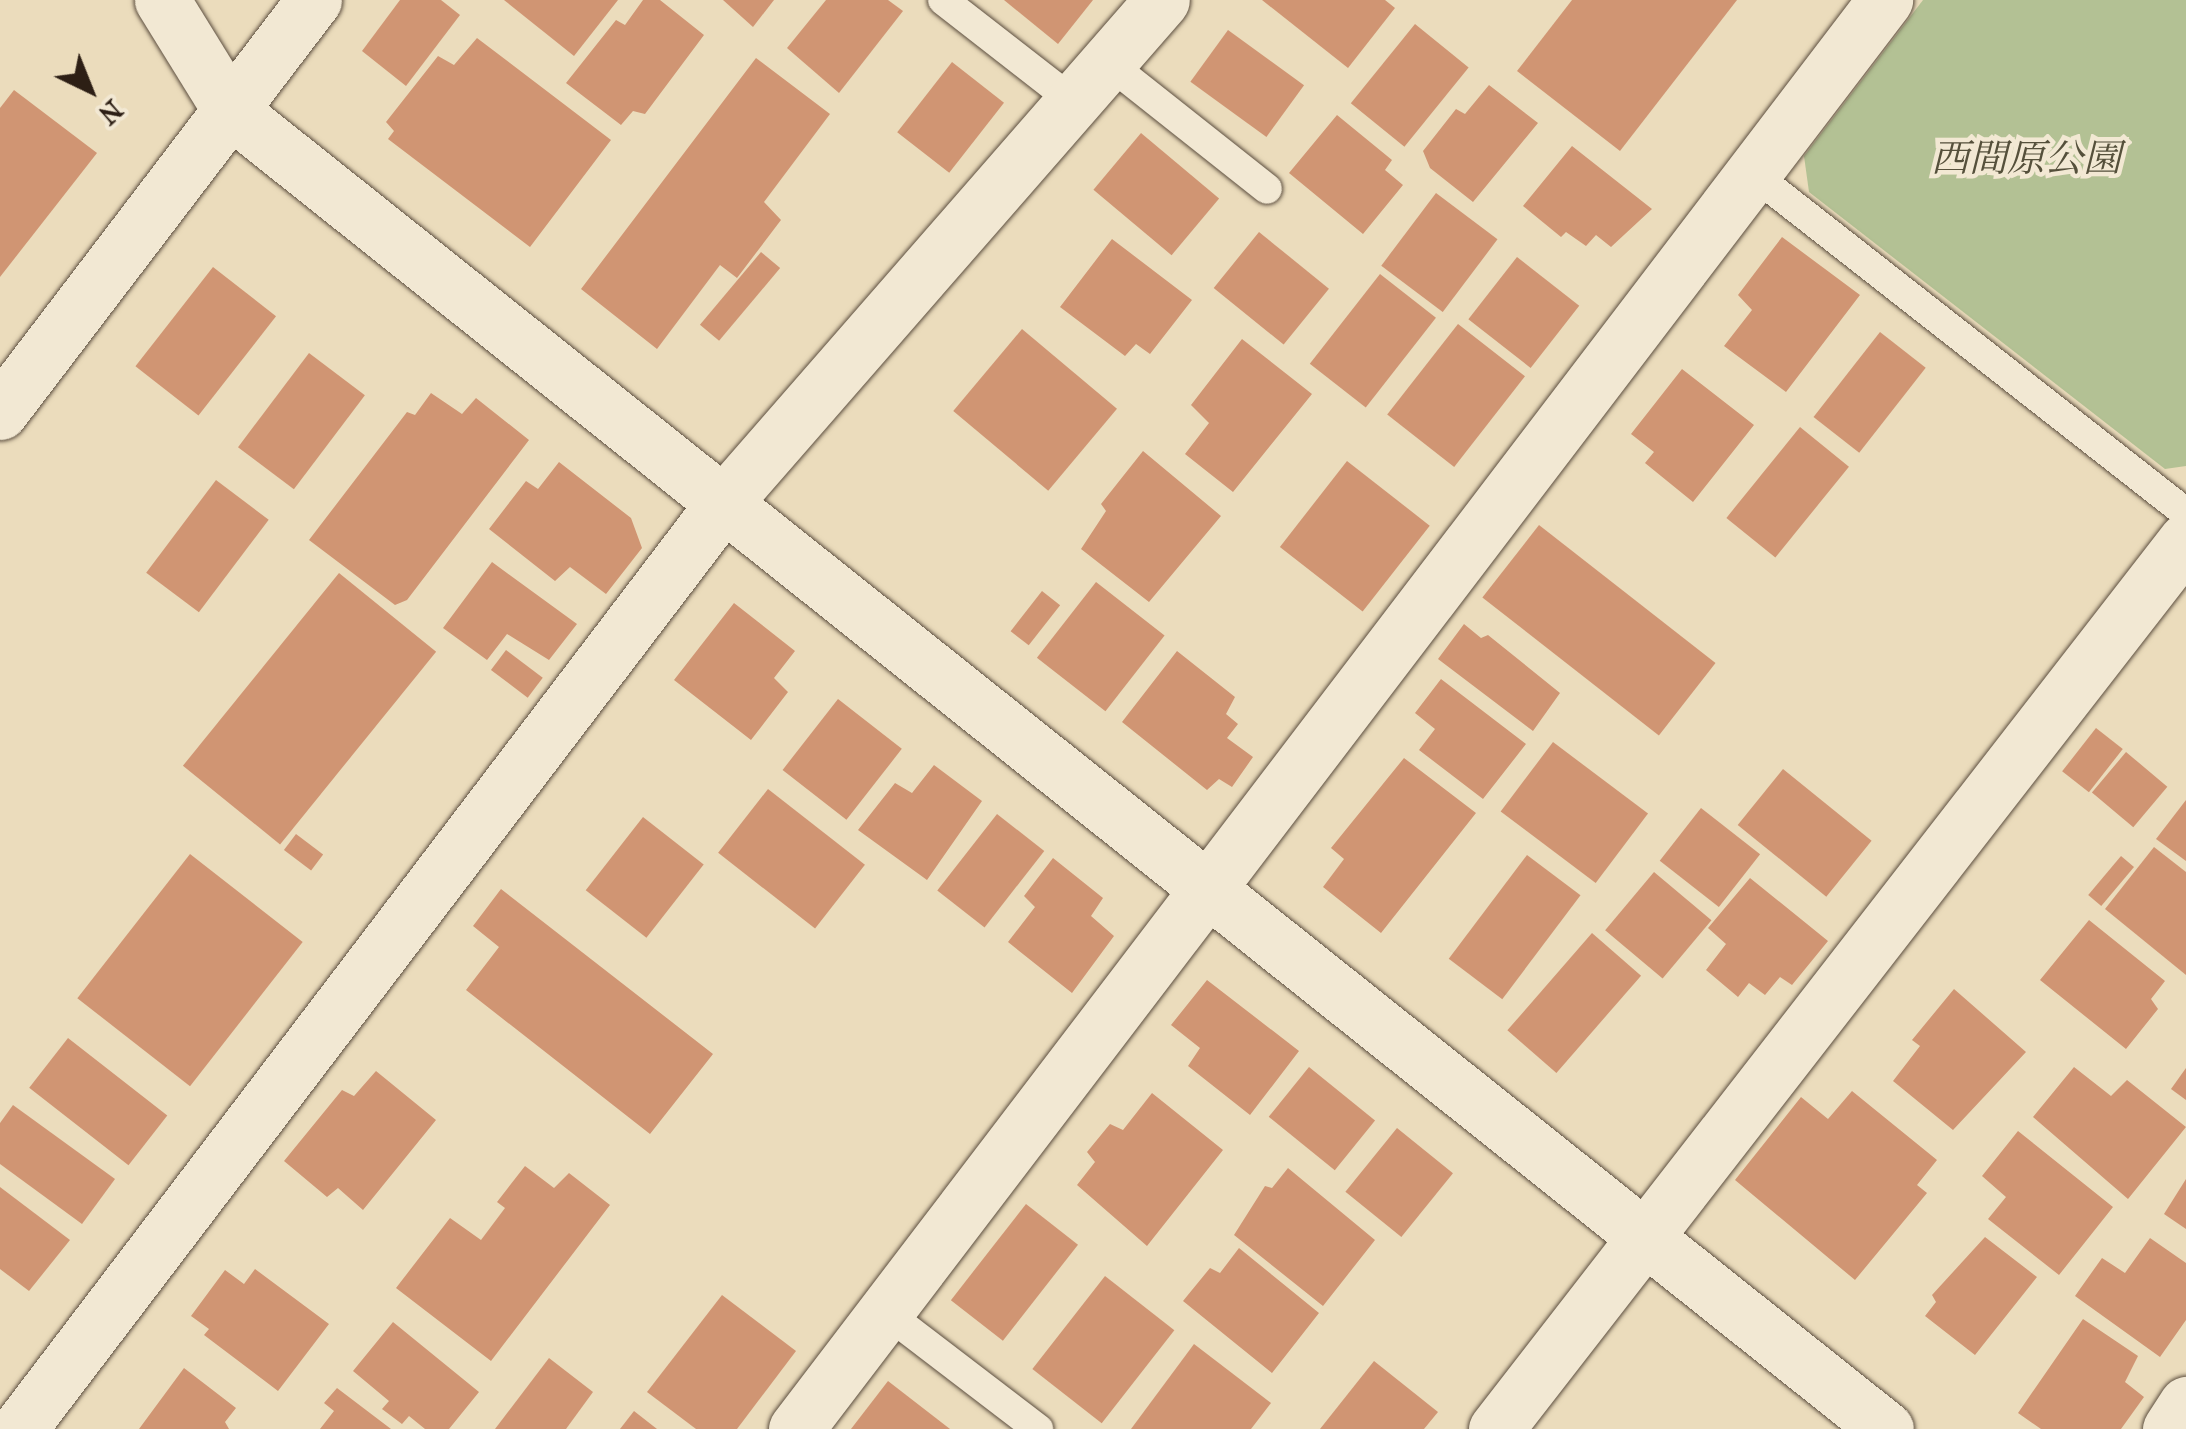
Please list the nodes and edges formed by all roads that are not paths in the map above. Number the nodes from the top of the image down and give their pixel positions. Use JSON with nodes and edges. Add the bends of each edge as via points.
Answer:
{"nodes":[{"id":1,"x":162,"y":0,"type":"edge"},
{"id":2,"x":314,"y":0,"type":"edge"},
{"id":3,"x":943,"y":0,"type":"edge"},
{"id":4,"x":1162,"y":0,"type":"edge"},
{"id":5,"x":1885,"y":0,"type":"edge"},
{"id":6,"x":1091,"y":82,"type":"junction"},
{"id":7,"x":230,"y":110,"type":"junction"},
{"id":8,"x":1754,"y":174,"type":"junction"},
{"id":9,"x":1266,"y":189,"type":"dead end"},
{"id":10,"x":0,"y":412,"type":"edge"},
{"id":11,"x":726,"y":500,"type":"junction"},
{"id":12,"x":2186,"y":513,"type":"edge"},
{"id":13,"x":2186,"y":540,"type":"edge"},
{"id":14,"x":1208,"y":889,"type":"junction"},
{"id":15,"x":1646,"y":1236,"type":"junction"},
{"id":16,"x":884,"y":1312,"type":"junction"},
{"id":17,"x":2186,"y":1404,"type":"edge"},
{"id":18,"x":19,"y":1429,"type":"edge"},
{"id":19,"x":796,"y":1429,"type":"edge"},
{"id":20,"x":1038,"y":1429,"type":"edge"},
{"id":21,"x":1496,"y":1429,"type":"edge"},
{"id":22,"x":1886,"y":1429,"type":"edge"},
{"id":23,"x":2170,"y":1429,"type":"edge"}],
"edges":[{"from":1,"to":7,"type":"street"},
{"from":2,"to":7,"type":"street"},
{"from":3,"to":6,"type":"lane"},
{"from":4,"to":6,"type":"street"},
{"from":5,"to":8,"type":"street"},
{"from":6,"to":9,"type":"lane"},
{"from":6,"to":11,"type":"street"},
{"from":7,"to":10,"type":"street"},
{"from":7,"to":11,"type":"street"},
{"from":8,"to":12,"type":"lane"},
{"from":8,"to":14,"type":"street"},
{"from":11,"to":14,"type":"street"},
{"from":11,"to":18,"type":"street"},
{"from":13,"to":15,"type":"street"},
{"from":14,"to":15,"type":"street"},
{"from":14,"to":16,"type":"street"},
{"from":15,"to":21,"type":"street"},
{"from":15,"to":22,"type":"street"},
{"from":16,"to":19,"type":"street"},
{"from":16,"to":20,"type":"lane"},
{"from":17,"to":23,"type":"street"}]}
